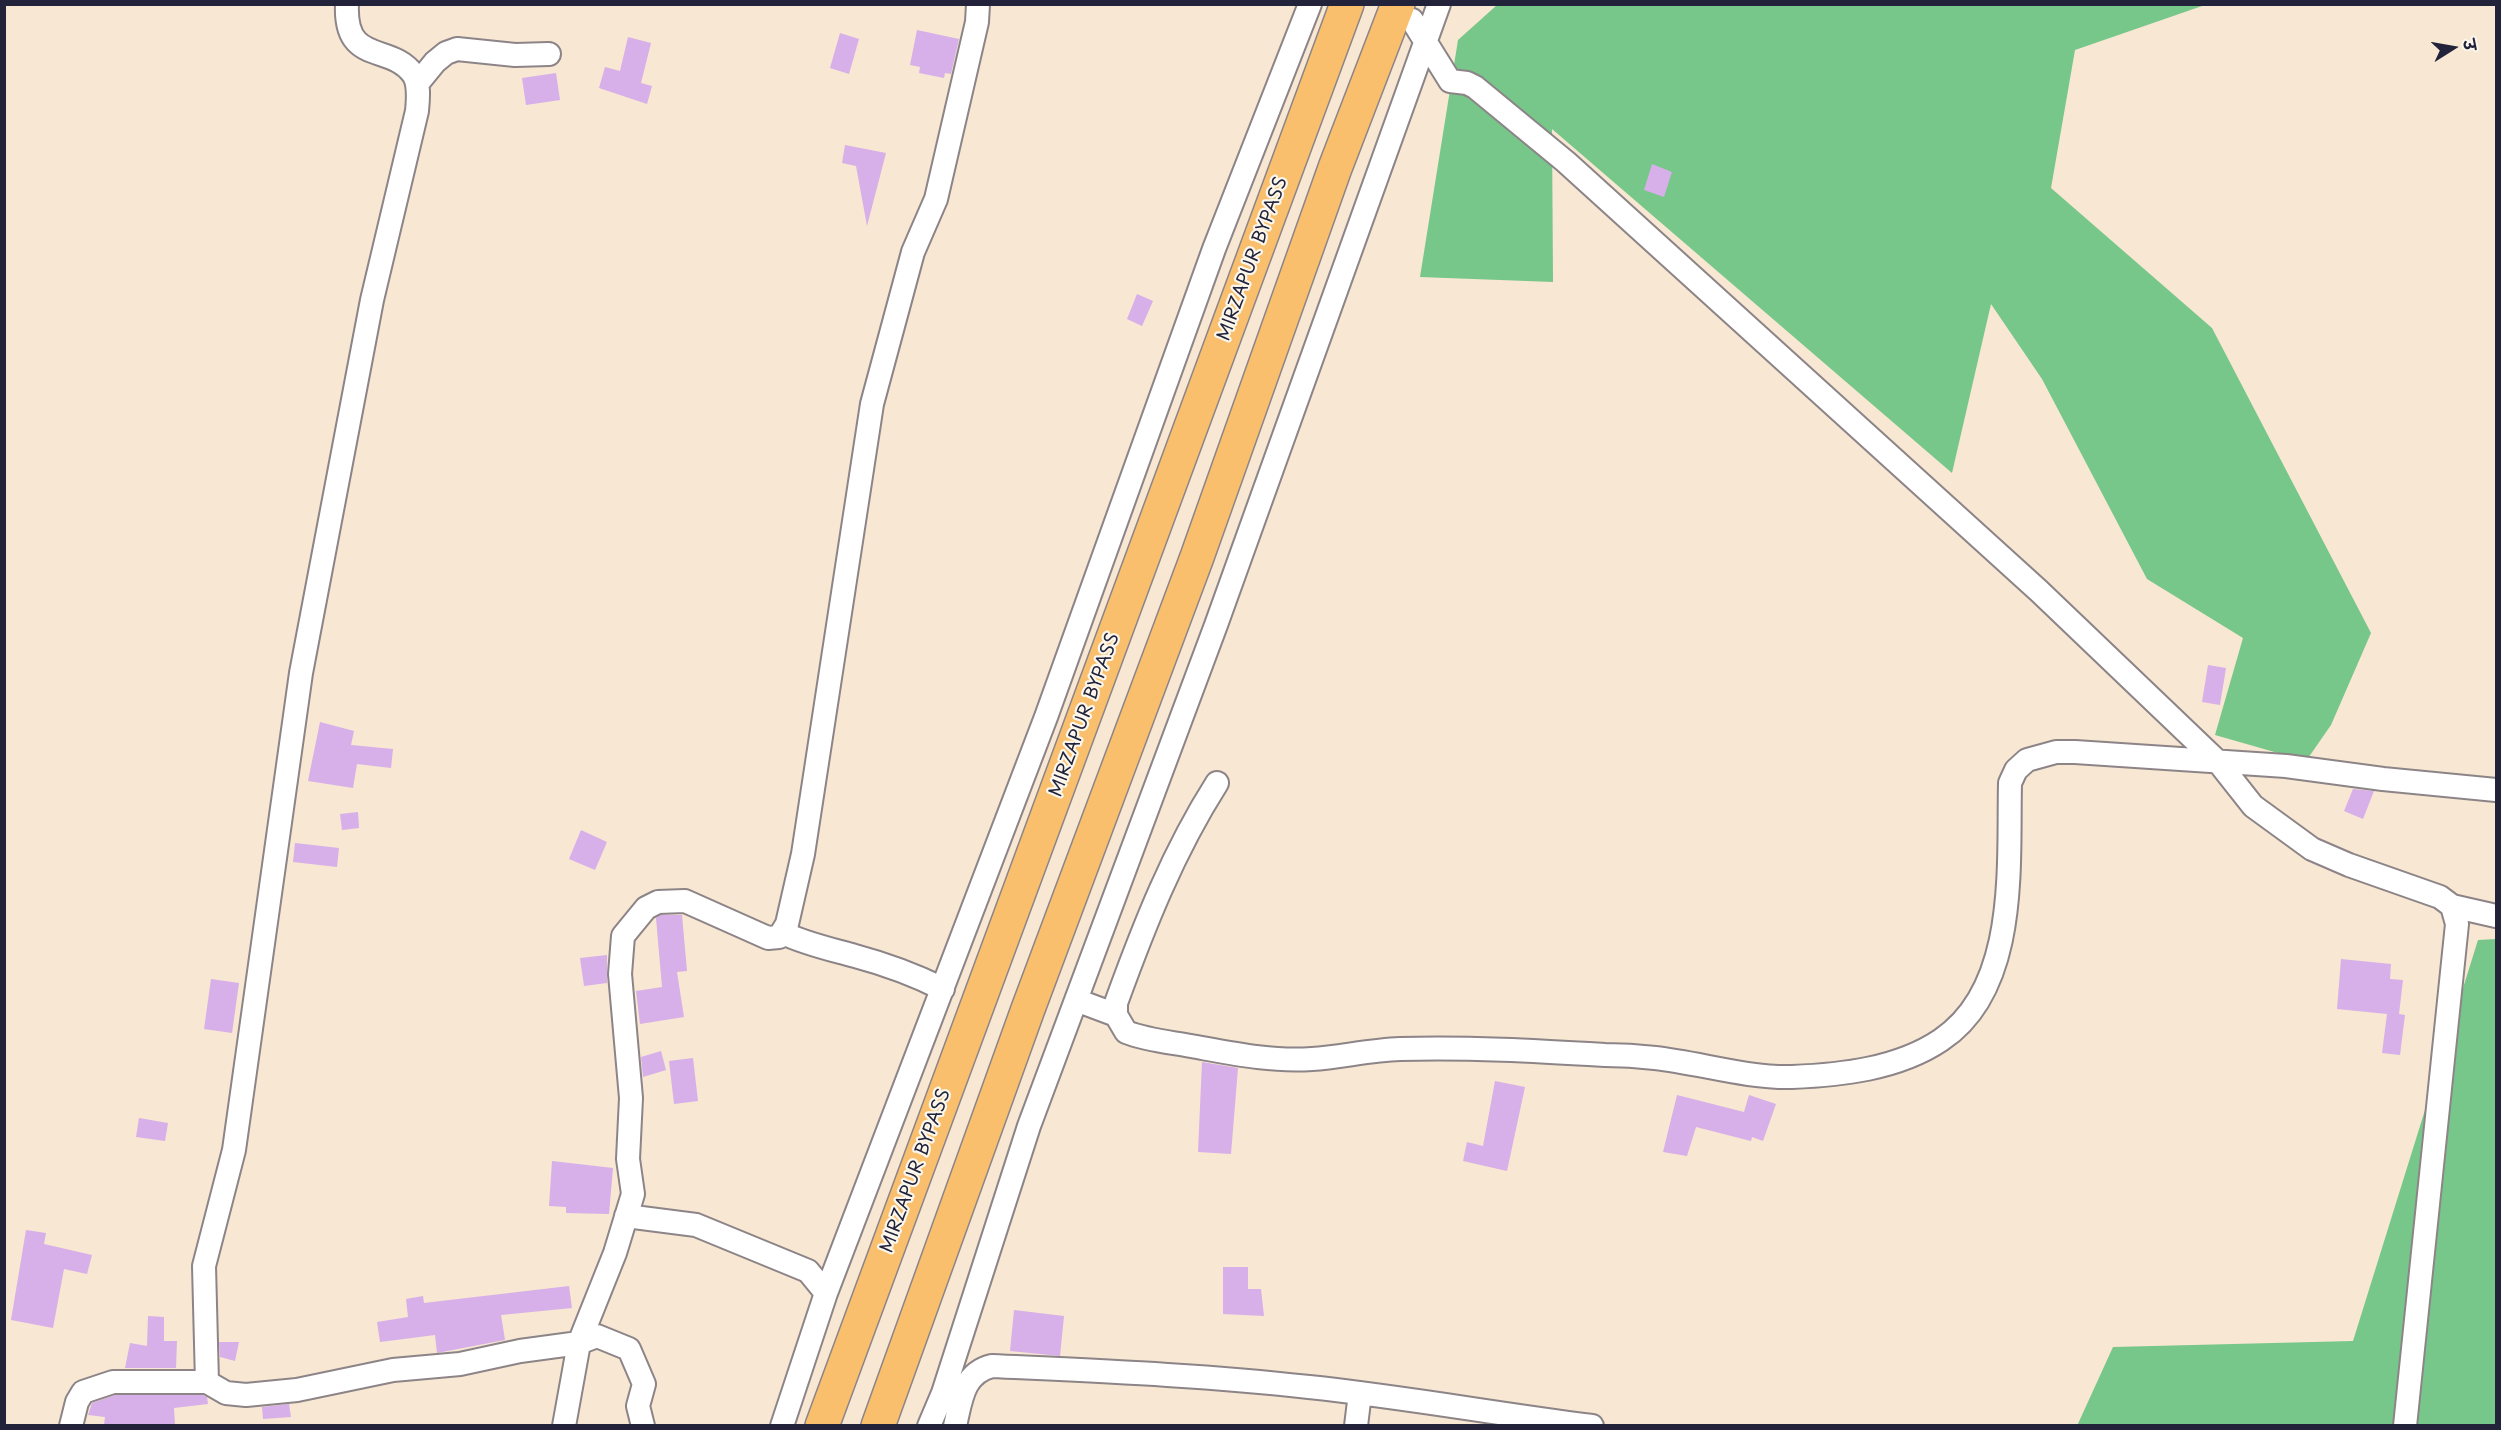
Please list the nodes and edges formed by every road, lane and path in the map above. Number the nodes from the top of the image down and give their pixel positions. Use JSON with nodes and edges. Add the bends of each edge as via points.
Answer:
{"nodes":[{"id":1,"x":347,"y":4,"type":"edge"},
{"id":2,"x":978,"y":4,"type":"edge"},
{"id":3,"x":1310,"y":4,"type":"edge"},
{"id":4,"x":1347,"y":4,"type":"edge"},
{"id":5,"x":1439,"y":4,"type":"edge"},
{"id":6,"x":1405,"y":12,"type":"edge"},
{"id":7,"x":1425,"y":40,"type":"junction"},
{"id":8,"x":549,"y":54,"type":"dead end"},
{"id":9,"x":417,"y":84,"type":"junction"},
{"id":10,"x":2218,"y":763,"type":"junction"},
{"id":11,"x":1217,"y":783,"type":"dead end"},
{"id":12,"x":2496,"y":790,"type":"edge"},
{"id":13,"x":2452,"y":906,"type":"junction"},
{"id":14,"x":2496,"y":916,"type":"edge"},
{"id":15,"x":783,"y":933,"type":"junction"},
{"id":16,"x":943,"y":989,"type":"junction"},
{"id":17,"x":1076,"y":1000,"type":"junction"},
{"id":18,"x":1116,"y":1015,"type":"junction"},
{"id":19,"x":626,"y":1216,"type":"junction"},
{"id":20,"x":826,"y":1293,"type":"junction"},
{"id":21,"x":579,"y":1343,"type":"junction"},
{"id":22,"x":207,"y":1382,"type":"junction"},
{"id":23,"x":1360,"y":1393,"type":"junction"},
{"id":24,"x":71,"y":1425,"type":"edge"},
{"id":25,"x":564,"y":1425,"type":"edge"},
{"id":26,"x":643,"y":1425,"type":"edge"},
{"id":27,"x":782,"y":1425,"type":"edge"},
{"id":28,"x":822,"y":1425,"type":"edge"},
{"id":29,"x":878,"y":1425,"type":"edge"},
{"id":30,"x":929,"y":1425,"type":"edge"},
{"id":31,"x":955,"y":1425,"type":"edge"},
{"id":32,"x":1356,"y":1425,"type":"edge"},
{"id":33,"x":1592,"y":1425,"type":"edge"},
{"id":34,"x":2405,"y":1425,"type":"edge"}],
"edges":[{"from":1,"to":9,"type":"street","via":[[347,21],[356,41],[403,66]]},
{"from":2,"to":15,"type":"street","via":[[936,199],[913,252],[868,426],[803,854]]},
{"from":3,"to":16,"type":"street","via":[[1214,249],[1046,717]]},
{"from":4,"to":28,"type":"highway","name":"MIRZAPUR BYPASS"},
{"from":5,"to":7,"type":"street"},
{"from":6,"to":7,"type":"street"},
{"from":6,"to":29,"type":"highway","via":[[1335,168],[1197,557]]},
{"from":7,"to":10,"type":"street","via":[[1450,81],[1475,87],[1566,162],[2039,591]]},
{"from":7,"to":17,"type":"street","via":[[1220,614]]},
{"from":8,"to":9,"type":"street","via":[[458,49],[435,62]]},
{"from":9,"to":22,"type":"street","via":[[417,111],[372,300],[301,673],[234,1150],[204,1266]]},
{"from":10,"to":12,"type":"street","via":[[2286,766]]},
{"from":10,"to":13,"type":"street","via":[[2253,806],[2312,849],[2440,897]]},
{"from":10,"to":18,"type":"street","via":[[2075,752],[2056,752],[2027,760],[2010,783],[2007,905],[2002,939],[1975,1005],[1941,1041],[1866,1070],[1767,1077],[1654,1058],[1449,1048],[1284,1060],[1136,1036],[1126,1032]]},
{"from":11,"to":18,"type":"street","via":[[1176,852],[1143,927],[1116,1003]]},
{"from":13,"to":14,"type":"street"},
{"from":13,"to":34,"type":"street","via":[[2457,924]]},
{"from":15,"to":16,"type":"street"},
{"from":15,"to":19,"type":"street","via":[[768,938],[685,901],[658,902],[646,908],[623,936],[620,974],[631,1098],[628,1159],[633,1194]]},
{"from":16,"to":20,"type":"street"},
{"from":17,"to":18,"type":"street"},
{"from":17,"to":30,"type":"street","via":[[1029,1126],[943,1393]]},
{"from":19,"to":20,"type":"street","via":[[696,1225],[808,1271]]},
{"from":19,"to":21,"type":"street"},
{"from":20,"to":27,"type":"street"},
{"from":21,"to":22,"type":"street","via":[[460,1364],[393,1370],[297,1390],[236,1394]]},
{"from":21,"to":25,"type":"street"},
{"from":21,"to":26,"type":"street","via":[[597,1336],[629,1349],[644,1384],[638,1406]]},
{"from":22,"to":24,"type":"street","via":[[113,1382],[91,1388],[77,1402]]},
{"from":23,"to":31,"type":"street","via":[[1170,1375],[992,1366],[970,1378]]},
{"from":23,"to":32,"type":"street"},
{"from":23,"to":33,"type":"street"}]}
